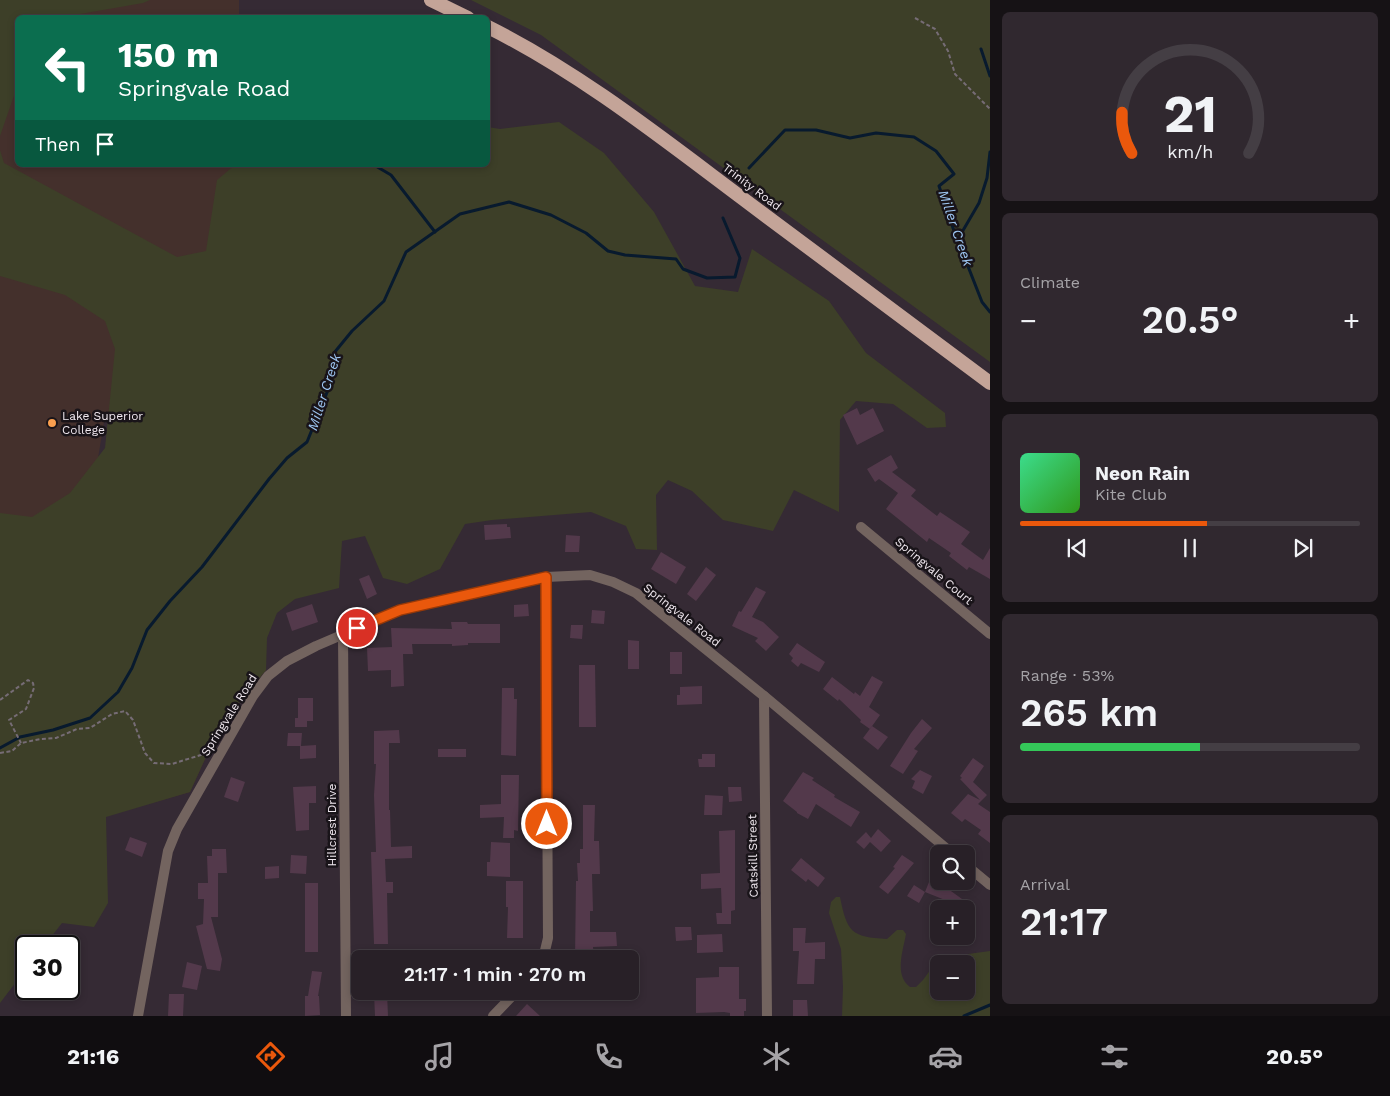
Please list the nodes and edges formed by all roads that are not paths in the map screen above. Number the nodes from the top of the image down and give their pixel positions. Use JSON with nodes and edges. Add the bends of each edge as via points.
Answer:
{"nodes":[{"id":1,"x":431,"y":0,"type":"edge"},
{"id":2,"x":462,"y":15,"type":"edge"},
{"id":3,"x":490,"y":28,"type":"edge"},
{"id":4,"x":990,"y":383,"type":"edge"},
{"id":5,"x":861,"y":527,"type":"dead end"},
{"id":6,"x":546,"y":577,"type":"junction"},
{"id":7,"x":343,"y":634,"type":"junction"},
{"id":8,"x":990,"y":634,"type":"edge"},
{"id":9,"x":764,"y":696,"type":"junction"},
{"id":10,"x":942,"y":845,"type":"edge"},
{"id":11,"x":975,"y":872,"type":"edge"},
{"id":12,"x":990,"y":885,"type":"edge"},
{"id":13,"x":545,"y":950,"type":"edge"},
{"id":14,"x":508,"y":1000,"type":"edge"},
{"id":15,"x":138,"y":1016,"type":"edge"},
{"id":16,"x":346,"y":1016,"type":"edge"},
{"id":17,"x":493,"y":1016,"type":"edge"},
{"id":18,"x":767,"y":1016,"type":"edge"}],
"edges":[{"from":1,"to":2,"type":"highway"},
{"from":3,"to":4,"type":"highway","name":"Trinity Road","via":[[596,90]]},
{"from":5,"to":8,"type":"street","name":"Springvale Court"},
{"from":6,"to":7,"type":"street","name":"Springvale Road","via":[[400,610]]},
{"from":6,"to":9,"type":"street","name":"Springvale Road","via":[[590,575],[636,593]]},
{"from":6,"to":13,"type":"street","via":[[548,938]]},
{"from":7,"to":15,"type":"street","name":"Springvale Road","via":[[288,661],[268,676],[253,696],[177,829],[168,851]]},
{"from":7,"to":16,"type":"street","name":"Hillcrest Drive"},
{"from":9,"to":10,"type":"street","name":"Springvale Road"},
{"from":9,"to":18,"type":"street","name":"Catskill Street"},
{"from":11,"to":12,"type":"street"},
{"from":14,"to":17,"type":"street"}]}
